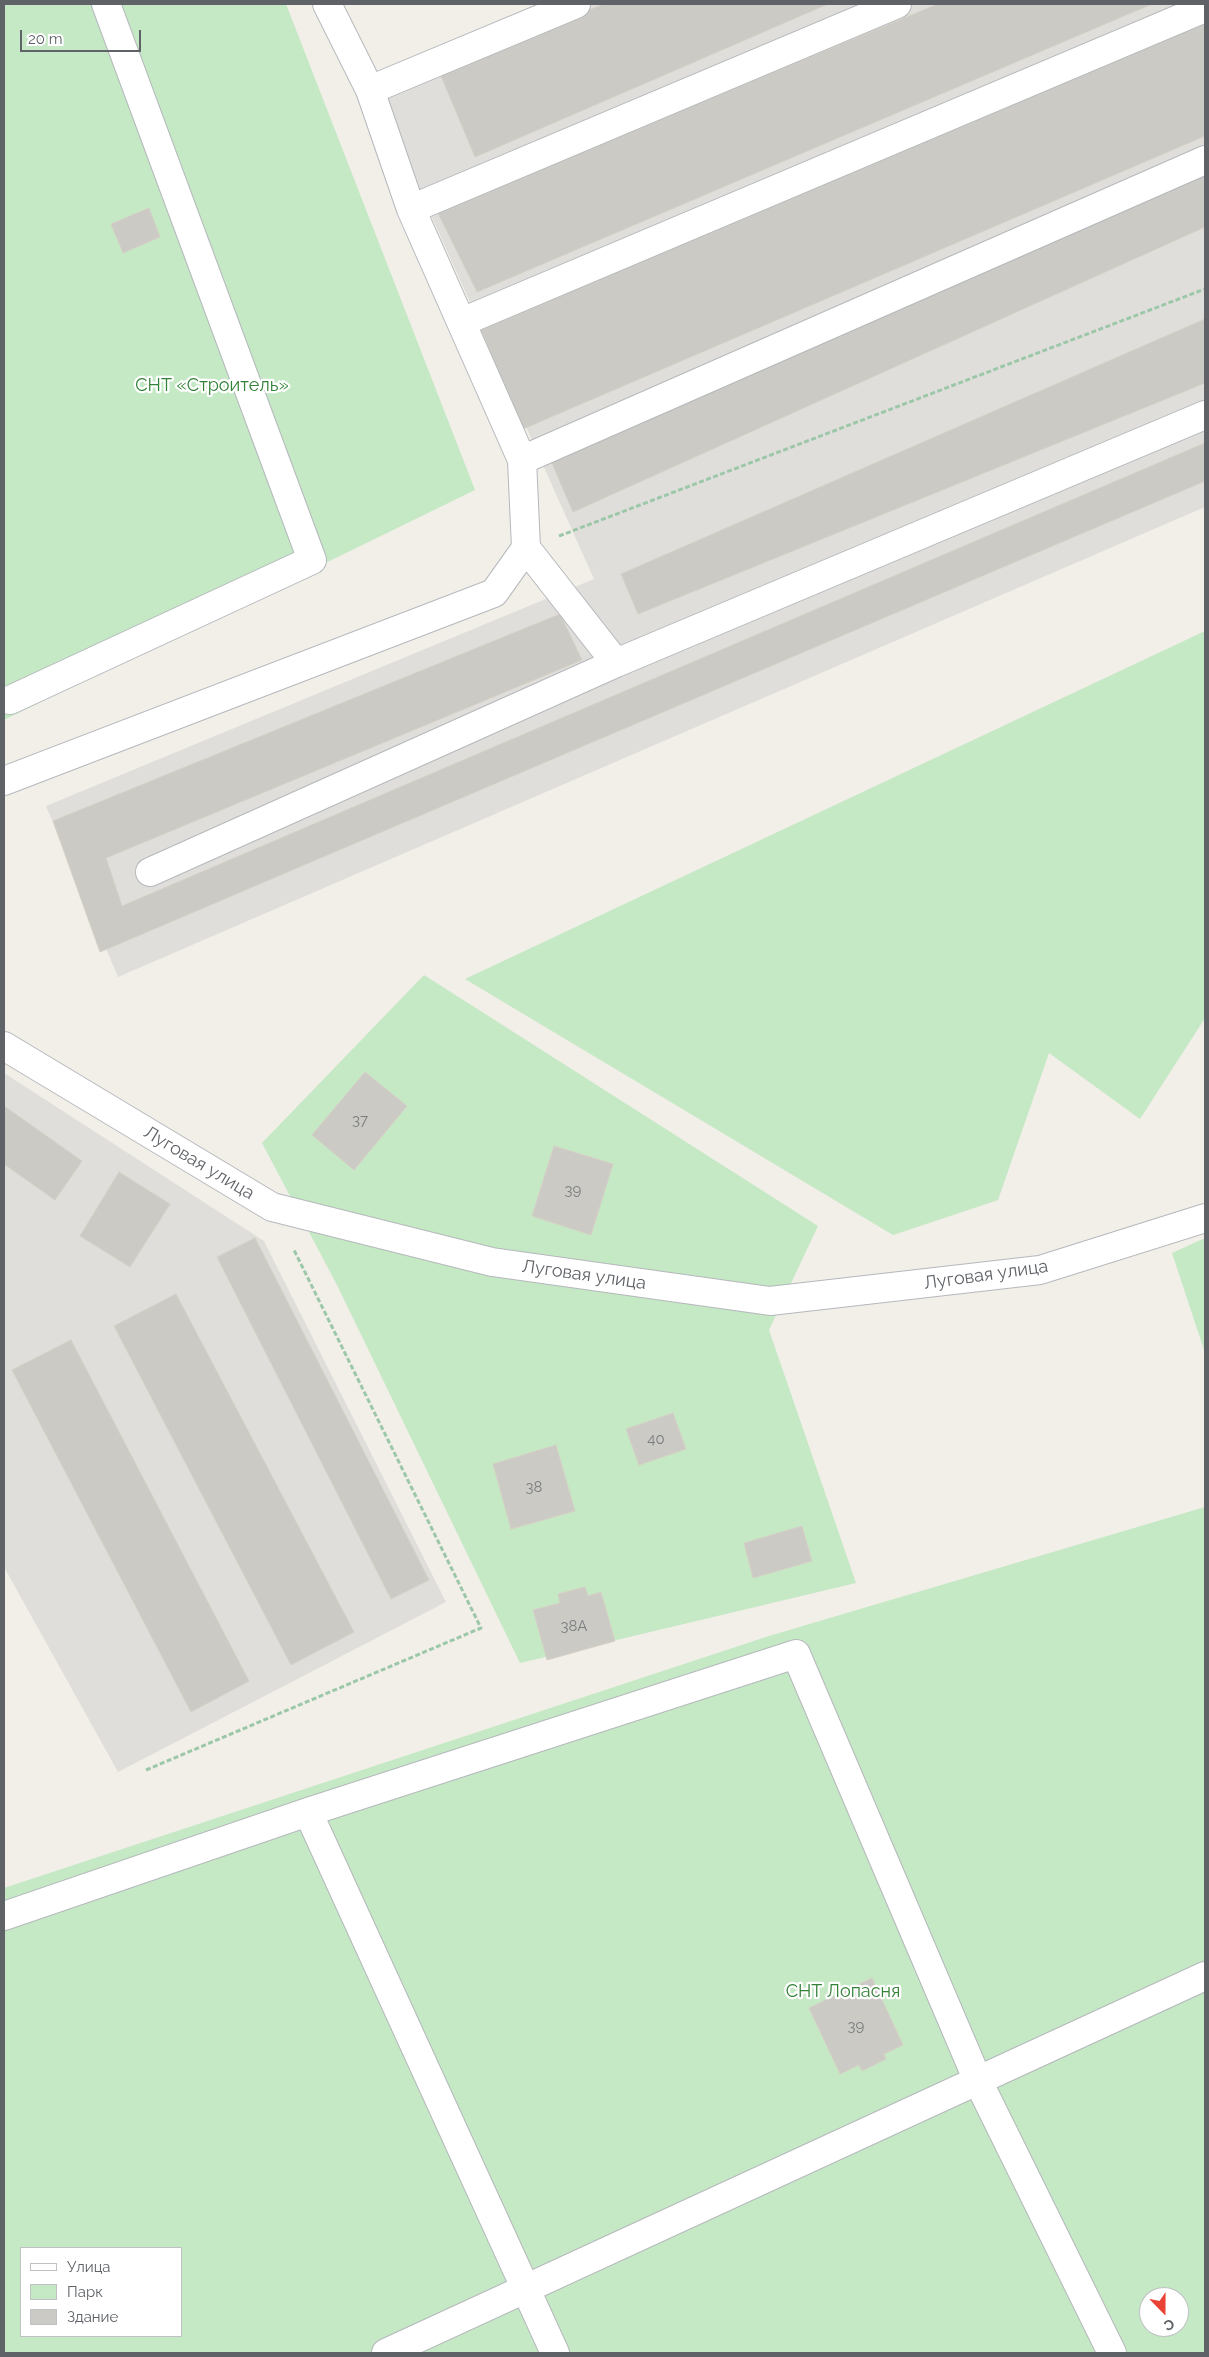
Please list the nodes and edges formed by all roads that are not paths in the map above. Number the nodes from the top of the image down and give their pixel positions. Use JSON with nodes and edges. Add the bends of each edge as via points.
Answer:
{"nodes":[{"id":1,"x":106,"y":4,"type":"edge"},
{"id":2,"x":327,"y":4,"type":"edge"},
{"id":3,"x":576,"y":4,"type":"edge"},
{"id":4,"x":897,"y":4,"type":"edge"},
{"id":5,"x":1205,"y":8,"type":"edge"},
{"id":6,"x":370,"y":90,"type":"junction"},
{"id":7,"x":1205,"y":160,"type":"edge"},
{"id":8,"x":411,"y":209,"type":"junction"},
{"id":9,"x":462,"y":322,"type":"junction"},
{"id":10,"x":1205,"y":414,"type":"edge"},
{"id":11,"x":522,"y":460,"type":"junction"},
{"id":12,"x":526,"y":548,"type":"junction"},
{"id":13,"x":616,"y":663,"type":"junction"},
{"id":14,"x":6,"y":695,"type":"edge"},
{"id":15,"x":4,"y":781,"type":"edge"},
{"id":16,"x":150,"y":872,"type":"dead end"},
{"id":17,"x":4,"y":1046,"type":"edge"},
{"id":18,"x":1205,"y":1218,"type":"edge"},
{"id":19,"x":308,"y":1812,"type":"junction"},
{"id":20,"x":4,"y":1916,"type":"edge"},
{"id":21,"x":1205,"y":1976,"type":"edge"},
{"id":22,"x":978,"y":2081,"type":"junction"},
{"id":23,"x":524,"y":2289,"type":"junction"},
{"id":24,"x":386,"y":2353,"type":"edge"},
{"id":25,"x":555,"y":2353,"type":"edge"},
{"id":26,"x":1112,"y":2353,"type":"edge"}],
"edges":[{"from":1,"to":14,"type":"street","via":[[312,560]]},
{"from":2,"to":6,"type":"street"},
{"from":3,"to":6,"type":"street"},
{"from":4,"to":8,"type":"street"},
{"from":5,"to":9,"type":"street"},
{"from":6,"to":8,"type":"street"},
{"from":7,"to":11,"type":"street"},
{"from":8,"to":9,"type":"street"},
{"from":9,"to":11,"type":"street"},
{"from":10,"to":13,"type":"street"},
{"from":11,"to":12,"type":"street"},
{"from":12,"to":13,"type":"street"},
{"from":12,"to":15,"type":"street","via":[[494,593]]},
{"from":13,"to":16,"type":"street"},
{"from":17,"to":18,"type":"street","name":"Луговая улица","via":[[272,1207],[492,1262],[770,1301],[1040,1270]]},
{"from":19,"to":20,"type":"street"},
{"from":19,"to":22,"type":"street","via":[[796,1654]]},
{"from":19,"to":23,"type":"street"},
{"from":21,"to":22,"type":"street"},
{"from":22,"to":23,"type":"street"},
{"from":22,"to":26,"type":"street"},
{"from":23,"to":24,"type":"street"},
{"from":23,"to":25,"type":"street"}]}
